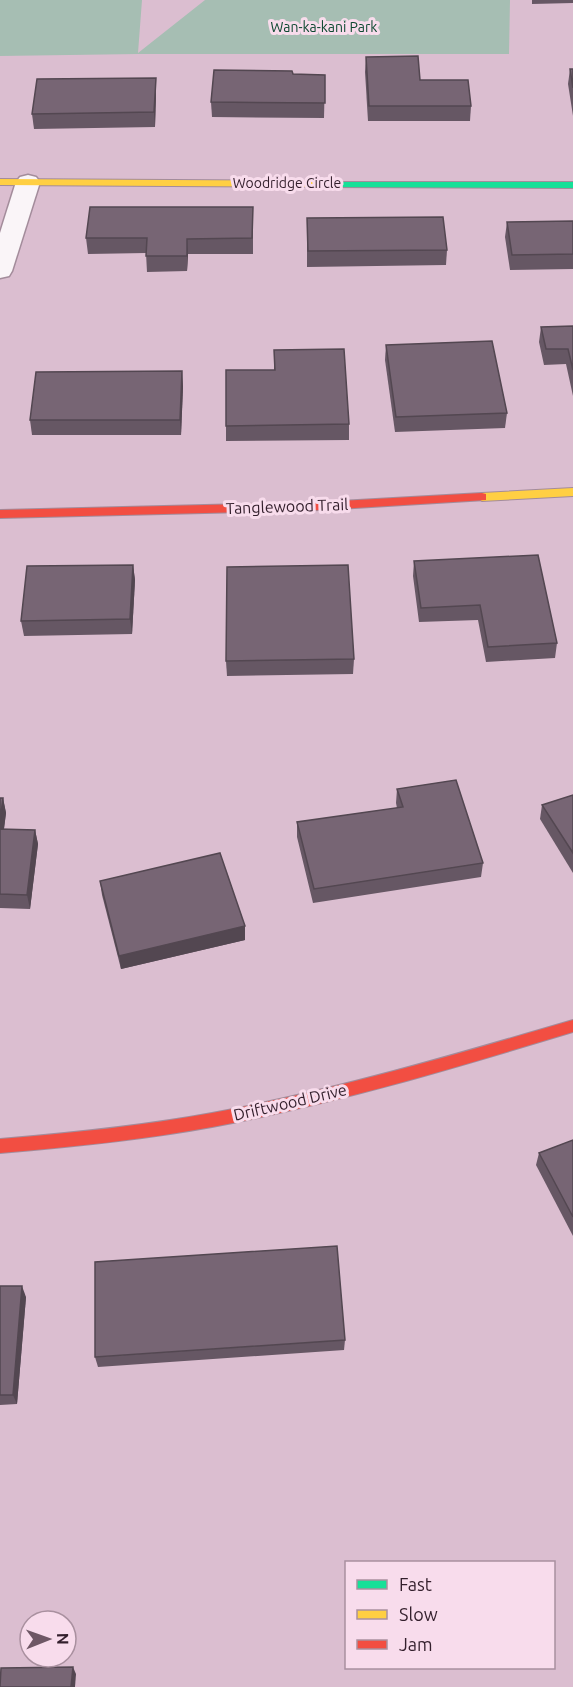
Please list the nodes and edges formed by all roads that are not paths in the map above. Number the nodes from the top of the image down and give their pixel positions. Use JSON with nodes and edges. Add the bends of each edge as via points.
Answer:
{"nodes":[{"id":1,"x":0,"y":182,"type":"edge"},
{"id":2,"x":28,"y":182,"type":"junction"},
{"id":3,"x":573,"y":185,"type":"edge"},
{"id":4,"x":0,"y":272,"type":"edge"},
{"id":5,"x":573,"y":492,"type":"edge"},
{"id":6,"x":0,"y":514,"type":"edge"},
{"id":7,"x":573,"y":1026,"type":"edge"},
{"id":8,"x":0,"y":1146,"type":"edge"}],
"edges":[{"from":1,"to":2,"type":"street","name":"Woodridge Circle"},
{"from":2,"to":3,"type":"street","name":"Woodridge Circle"},
{"from":2,"to":4,"type":"street"},
{"from":5,"to":6,"type":"street","name":"Tanglewood Trail","via":[[322,506]]},
{"from":7,"to":8,"type":"street","name":"Driftwood Drive","via":[[460,1061],[238,1115],[83,1139]]}]}
